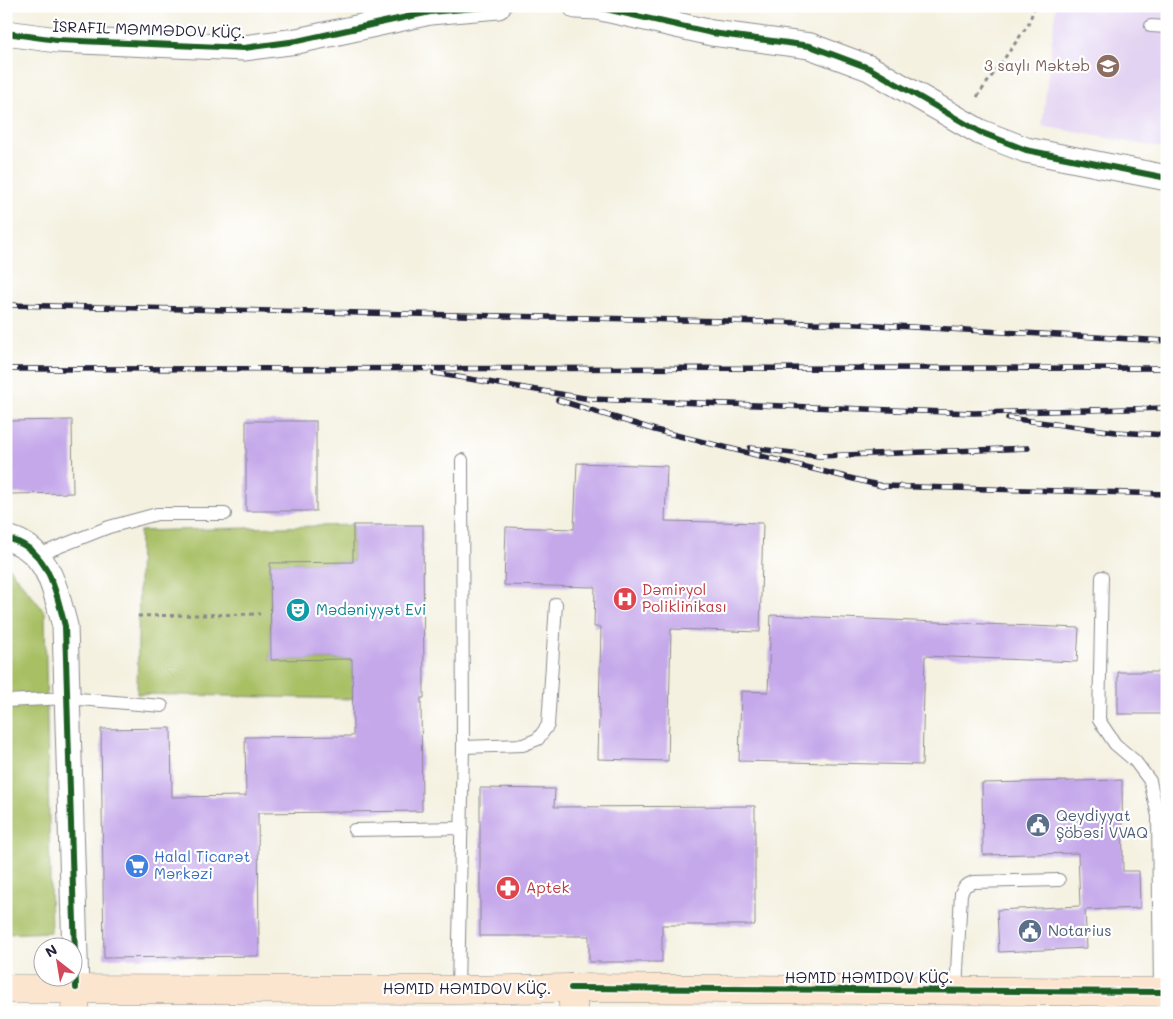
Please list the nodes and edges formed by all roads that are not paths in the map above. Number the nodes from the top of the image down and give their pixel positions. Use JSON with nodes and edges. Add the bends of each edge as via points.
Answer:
{"nodes":[{"id":1,"x":498,"y":6,"type":"edge"},
{"id":2,"x":576,"y":6,"type":"edge"},
{"id":3,"x":1151,"y":26,"type":"dead end"},
{"id":4,"x":1167,"y":27,"type":"edge"},
{"id":5,"x":6,"y":33,"type":"edge"},
{"id":6,"x":1167,"y":178,"type":"edge"},
{"id":7,"x":462,"y":460,"type":"dead end"},
{"id":8,"x":225,"y":514,"type":"dead end"},
{"id":9,"x":6,"y":538,"type":"edge"},
{"id":10,"x":38,"y":555,"type":"junction"},
{"id":11,"x":1102,"y":577,"type":"dead end"},
{"id":12,"x":556,"y":604,"type":"dead end"},
{"id":13,"x":66,"y":698,"type":"junction"},
{"id":14,"x":6,"y":700,"type":"edge"},
{"id":15,"x":162,"y":706,"type":"dead end"},
{"id":16,"x":463,"y":747,"type":"junction"},
{"id":17,"x":462,"y":828,"type":"junction"},
{"id":18,"x":354,"y":830,"type":"dead end"},
{"id":19,"x":1059,"y":880,"type":"dead end"},
{"id":20,"x":6,"y":989,"type":"edge"},
{"id":21,"x":458,"y":990,"type":"junction"},
{"id":22,"x":956,"y":992,"type":"junction"},
{"id":23,"x":1163,"y":992,"type":"edge"},
{"id":24,"x":75,"y":1000,"type":"edge"},
{"id":25,"x":573,"y":1001,"type":"edge"}],
"edges":[{"from":1,"to":5,"type":"street","name":"İSRAFIL MƏMMƏDOV KÜÇ.","via":[[430,12],[296,41],[244,48],[57,40]]},
{"from":2,"to":6,"type":"street","via":[[597,7],[712,34],[810,46],[869,68],[980,132],[1026,150]]},
{"from":3,"to":4,"type":"lane"},
{"from":7,"to":16,"type":"lane"},
{"from":8,"to":10,"type":"lane","via":[[158,514],[109,526]]},
{"from":9,"to":10,"type":"street","via":[[18,541]]},
{"from":10,"to":13,"type":"street","via":[[49,572],[66,626]]},
{"from":11,"to":23,"type":"lane","via":[[1099,720],[1115,744],[1135,761],[1150,781],[1158,816]]},
{"from":12,"to":16,"type":"lane","via":[[548,725],[538,739],[523,745]]},
{"from":13,"to":14,"type":"lane"},
{"from":13,"to":15,"type":"lane"},
{"from":13,"to":24,"type":"street"},
{"from":16,"to":17,"type":"lane"},
{"from":17,"to":18,"type":"lane"},
{"from":17,"to":21,"type":"lane"},
{"from":19,"to":22,"type":"lane","via":[[973,882],[965,886],[961,893]]},
{"from":20,"to":24,"type":"street","name":"HƏMID HƏMIDOV KÜÇ."},
{"from":21,"to":24,"type":"street","name":"HƏMID HƏMIDOV KÜÇ."},
{"from":21,"to":25,"type":"street","name":"HƏMID HƏMIDOV KÜÇ."},
{"from":22,"to":23,"type":"street","name":"HƏMID HƏMIDOV KÜÇ."},
{"from":22,"to":25,"type":"street","name":"HƏMID HƏMIDOV KÜÇ."}]}
